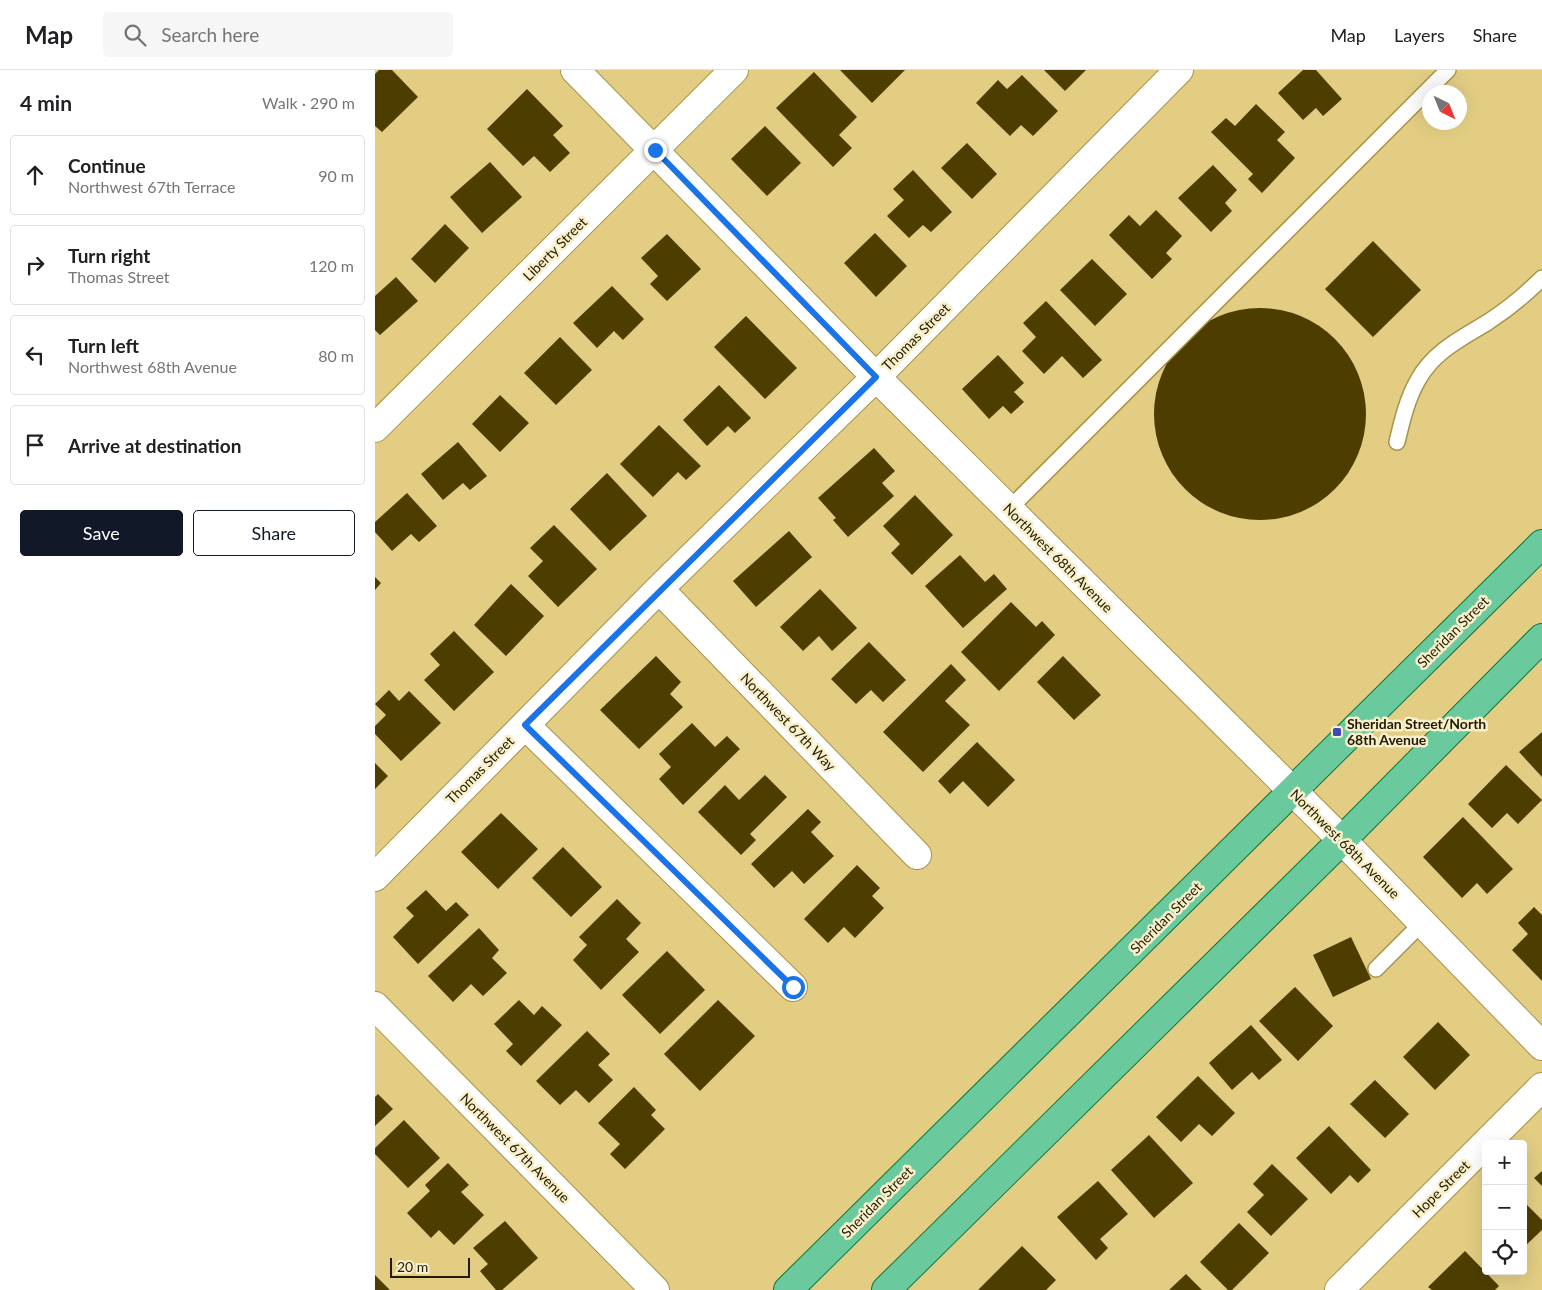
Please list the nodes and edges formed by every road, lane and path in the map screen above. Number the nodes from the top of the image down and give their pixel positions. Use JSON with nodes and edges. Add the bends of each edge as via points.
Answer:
{"nodes":[{"id":1,"x":575,"y":70,"type":"edge"},
{"id":2,"x":734,"y":70,"type":"edge"},
{"id":3,"x":1179,"y":70,"type":"edge"},
{"id":4,"x":1448,"y":70,"type":"edge"},
{"id":5,"x":655,"y":150,"type":"junction"},
{"id":6,"x":1542,"y":278,"type":"edge"},
{"id":7,"x":876,"y":377,"type":"junction"},
{"id":8,"x":375,"y":428,"type":"edge"},
{"id":9,"x":1397,"y":442,"type":"dead end"},
{"id":10,"x":1009,"y":509,"type":"junction"},
{"id":11,"x":1542,"y":544,"type":"edge"},
{"id":12,"x":659,"y":590,"type":"junction"},
{"id":13,"x":1542,"y":638,"type":"edge"},
{"id":14,"x":525,"y":725,"type":"junction"},
{"id":15,"x":1293,"y":792,"type":"junction"},
{"id":16,"x":1342,"y":840,"type":"junction"},
{"id":17,"x":917,"y":855,"type":"dead end"},
{"id":18,"x":375,"y":877,"type":"edge"},
{"id":19,"x":1422,"y":923,"type":"junction"},
{"id":20,"x":1376,"y":968,"type":"dead end"},
{"id":21,"x":793,"y":987,"type":"dead end"},
{"id":22,"x":375,"y":1006,"type":"edge"},
{"id":23,"x":1542,"y":1046,"type":"edge"},
{"id":24,"x":1542,"y":1087,"type":"edge"},
{"id":25,"x":655,"y":1290,"type":"edge"},
{"id":26,"x":788,"y":1290,"type":"edge"},
{"id":27,"x":886,"y":1290,"type":"edge"},
{"id":28,"x":1339,"y":1290,"type":"edge"}],
"edges":[{"from":1,"to":5,"type":"street","name":"Northwest 68th Avenue"},
{"from":2,"to":5,"type":"street","name":"Liberty Street"},
{"from":3,"to":7,"type":"street","name":"Thomas Street"},
{"from":4,"to":10,"type":"lane"},
{"from":5,"to":7,"type":"street","name":"Northwest 68th Avenue"},
{"from":5,"to":8,"type":"street","name":"Liberty Street"},
{"from":6,"to":9,"type":"lane","via":[[1520,300],[1460,337],[1434,358],[1418,379],[1404,412]]},
{"from":7,"to":10,"type":"street","name":"Northwest 68th Avenue"},
{"from":7,"to":12,"type":"street","name":"Thomas Street"},
{"from":10,"to":15,"type":"street","name":"Northwest 68th Avenue"},
{"from":11,"to":15,"type":"main road","name":"Sheridan Street"},
{"from":12,"to":14,"type":"street","name":"Thomas Street"},
{"from":12,"to":17,"type":"street","name":"Northwest 67th Way"},
{"from":13,"to":16,"type":"main road"},
{"from":14,"to":18,"type":"street","name":"Thomas Street"},
{"from":14,"to":21,"type":"street"},
{"from":15,"to":16,"type":"street","name":"Northwest 68th Avenue"},
{"from":15,"to":26,"type":"main road","name":"Sheridan Street"},
{"from":16,"to":19,"type":"street","name":"Northwest 68th Avenue"},
{"from":16,"to":27,"type":"main road"},
{"from":19,"to":20,"type":"lane"},
{"from":19,"to":23,"type":"street","name":"Northwest 68th Avenue"},
{"from":22,"to":25,"type":"street","name":"Northwest 67th Avenue"},
{"from":24,"to":28,"type":"street","name":"Hope Street"}]}
